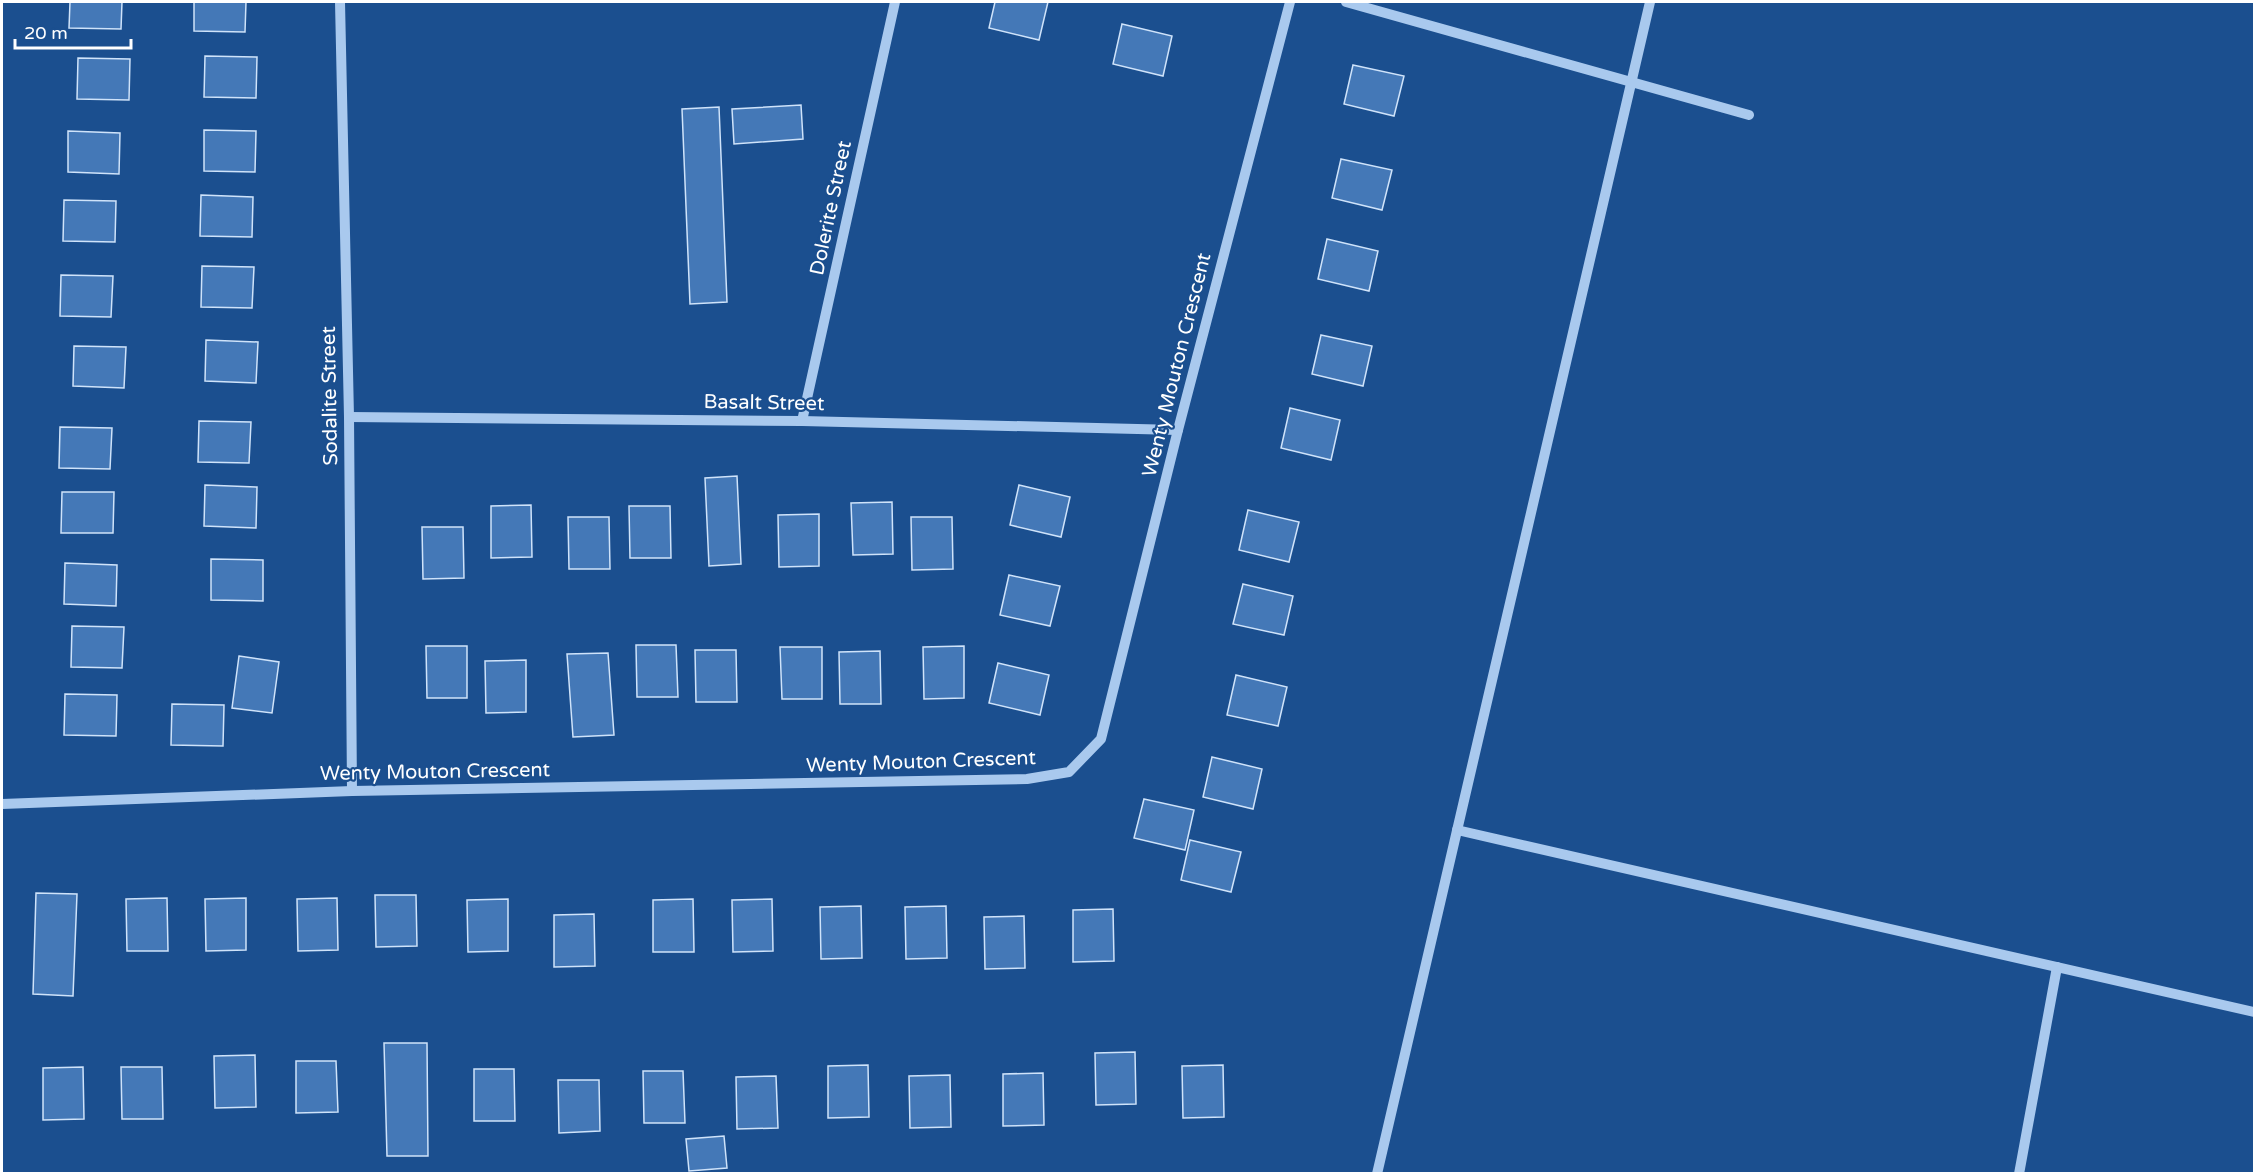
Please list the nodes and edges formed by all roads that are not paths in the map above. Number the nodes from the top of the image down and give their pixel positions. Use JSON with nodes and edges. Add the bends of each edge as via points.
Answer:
{"nodes":[{"id":1,"x":340,"y":2,"type":"edge"},
{"id":2,"x":895,"y":2,"type":"edge"},
{"id":3,"x":1290,"y":2,"type":"edge"},
{"id":4,"x":1346,"y":2,"type":"edge"},
{"id":5,"x":1650,"y":2,"type":"edge"},
{"id":6,"x":1630,"y":81,"type":"junction"},
{"id":7,"x":1749,"y":115,"type":"dead end"},
{"id":8,"x":349,"y":417,"type":"junction"},
{"id":9,"x":802,"y":421,"type":"junction"},
{"id":10,"x":1178,"y":430,"type":"junction"},
{"id":11,"x":352,"y":791,"type":"junction"},
{"id":12,"x":2,"y":804,"type":"edge"},
{"id":13,"x":1456,"y":830,"type":"junction"},
{"id":14,"x":2057,"y":967,"type":"junction"},
{"id":15,"x":2254,"y":1012,"type":"edge"},
{"id":16,"x":1377,"y":1173,"type":"edge"},
{"id":17,"x":2019,"y":1173,"type":"edge"}],
"edges":[{"from":1,"to":8,"type":"street","name":"Sodalite Street"},
{"from":2,"to":9,"type":"street","name":"Dolerite Street"},
{"from":3,"to":10,"type":"street","name":"Wenty Mouton Crescent"},
{"from":4,"to":6,"type":"street"},
{"from":5,"to":6,"type":"street"},
{"from":6,"to":7,"type":"street"},
{"from":6,"to":13,"type":"street"},
{"from":8,"to":9,"type":"street","name":"Basalt Street"},
{"from":8,"to":11,"type":"street","name":"Sodalite Street"},
{"from":9,"to":10,"type":"street","name":"Basalt Street"},
{"from":10,"to":11,"type":"street","name":"Wenty Mouton Crescent","via":[[1101,739],[1069,772],[1027,780]]},
{"from":11,"to":12,"type":"street","name":"Wenty Mouton Crescent"},
{"from":13,"to":14,"type":"street"},
{"from":13,"to":16,"type":"street"},
{"from":14,"to":15,"type":"street"},
{"from":14,"to":17,"type":"street"}]}
